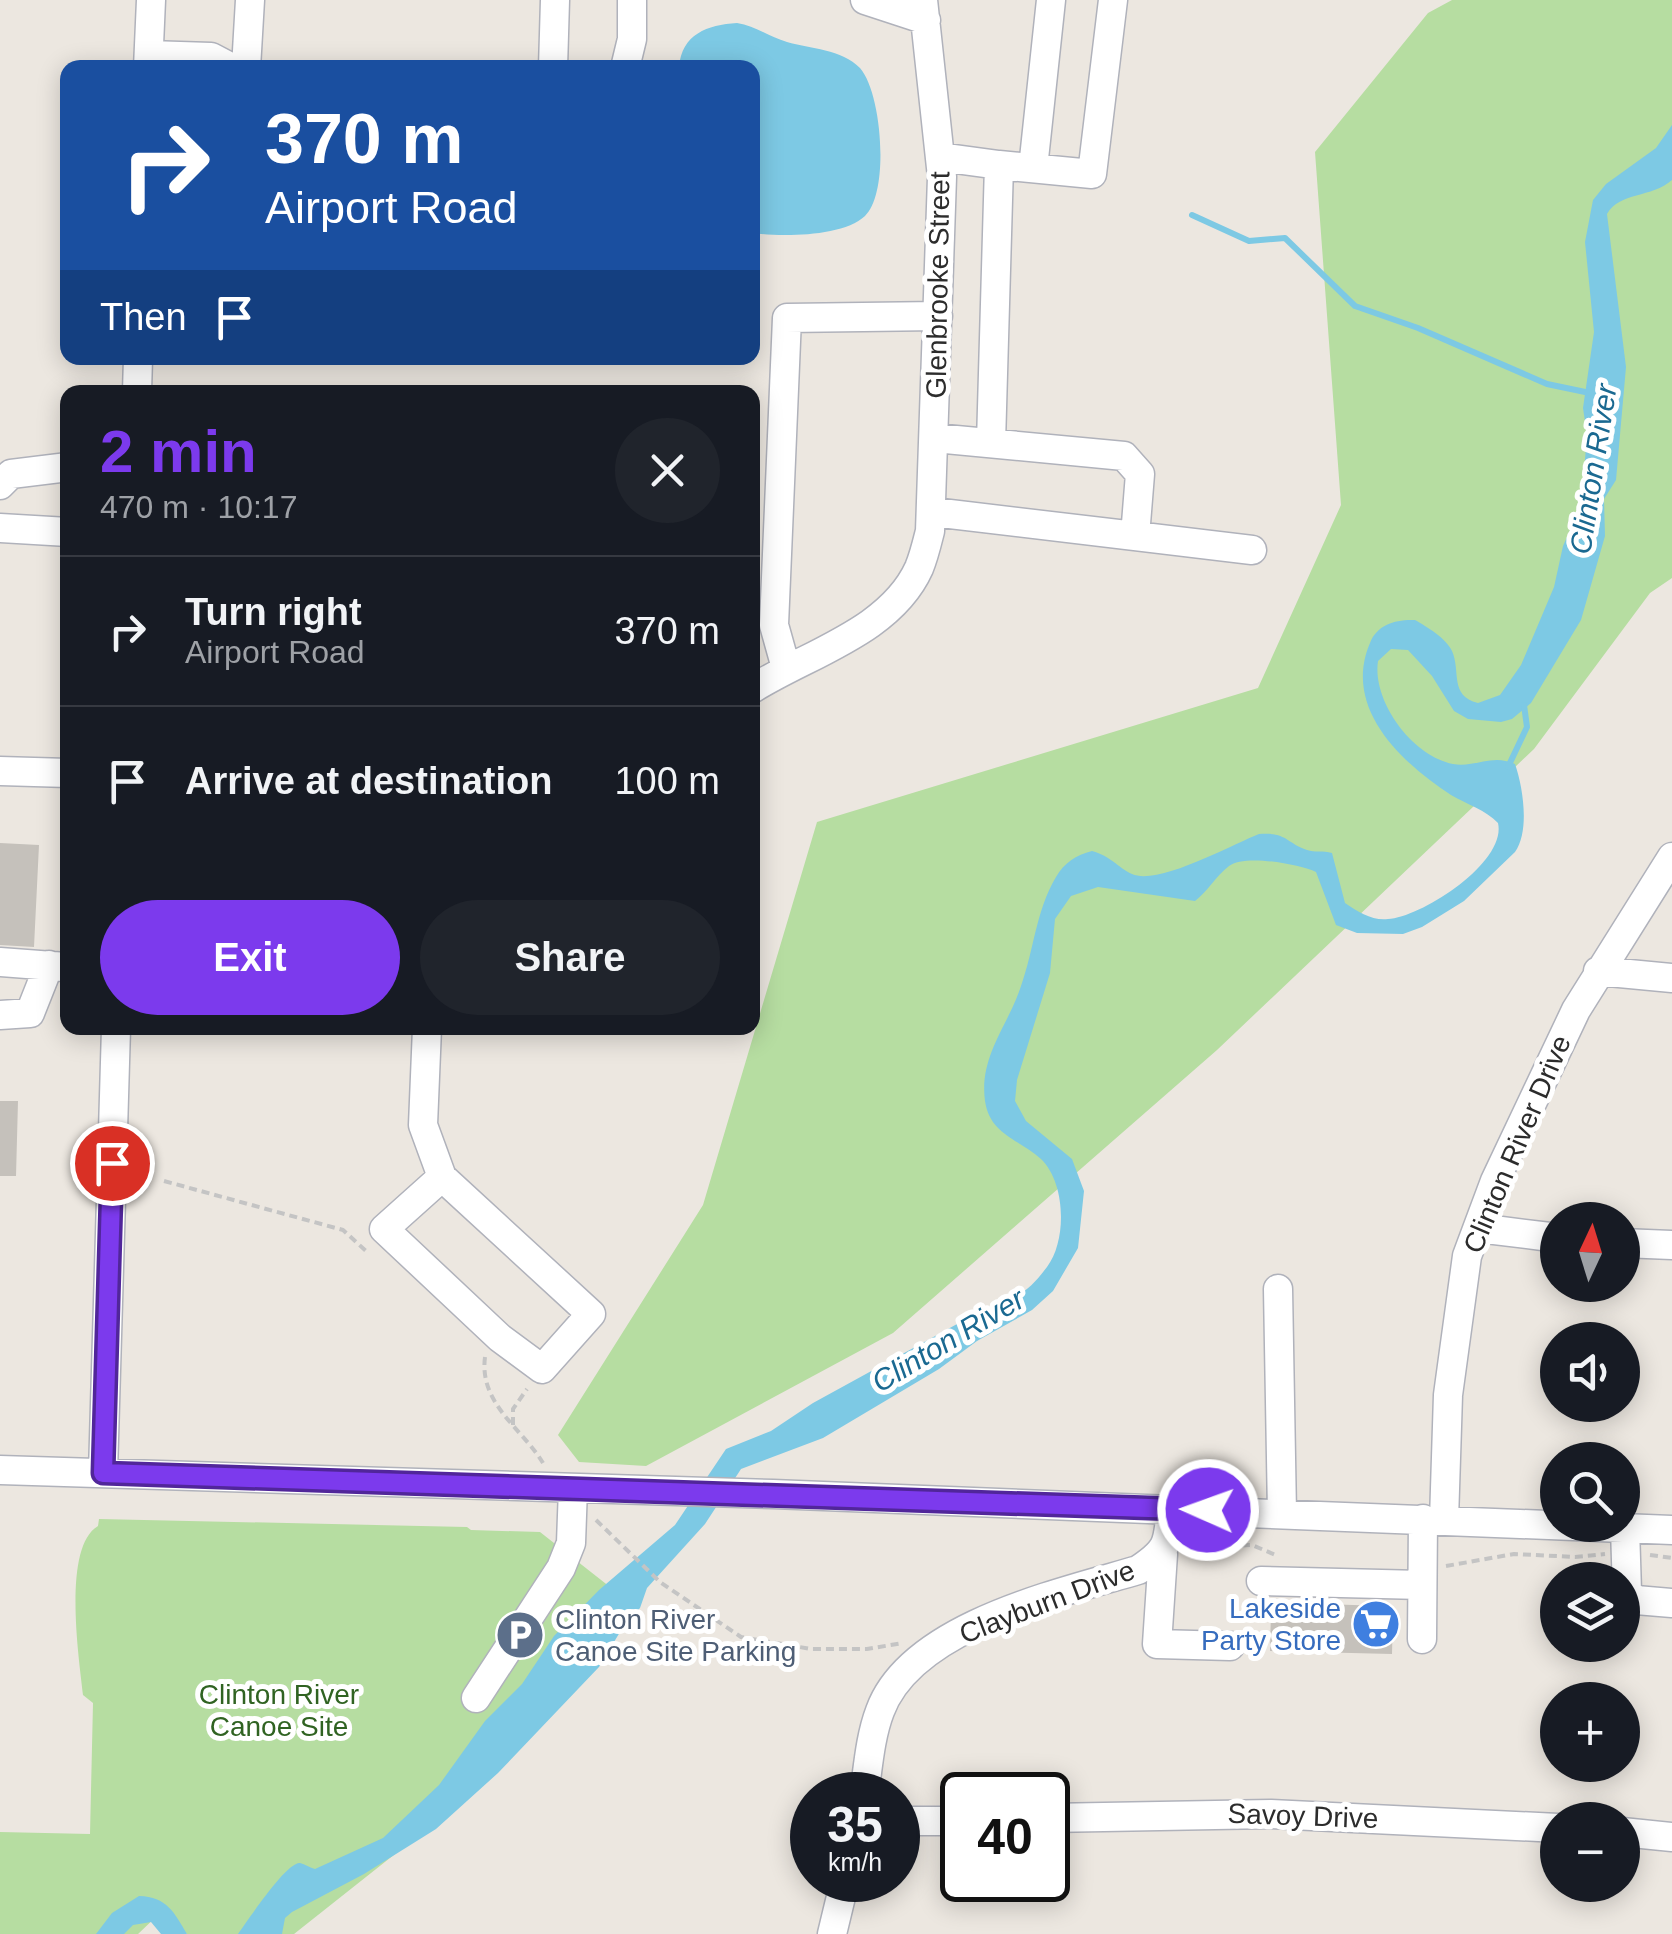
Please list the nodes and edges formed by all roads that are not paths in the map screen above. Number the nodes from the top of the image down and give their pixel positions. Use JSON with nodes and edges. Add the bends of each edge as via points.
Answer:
{"nodes":[{"id":1,"x":150,"y":0,"type":"edge"},
{"id":2,"x":250,"y":0,"type":"edge"},
{"id":3,"x":555,"y":0,"type":"edge"},
{"id":4,"x":632,"y":0,"type":"edge"},
{"id":5,"x":865,"y":0,"type":"edge"},
{"id":6,"x":1051,"y":0,"type":"edge"},
{"id":7,"x":1113,"y":0,"type":"edge"},
{"id":8,"x":924,"y":10,"type":"edge"},
{"id":9,"x":148,"y":60,"type":"edge"},
{"id":10,"x":164,"y":60,"type":"edge"},
{"id":11,"x":217,"y":60,"type":"edge"},
{"id":12,"x":246,"y":60,"type":"edge"},
{"id":13,"x":553,"y":60,"type":"edge"},
{"id":14,"x":627,"y":60,"type":"edge"},
{"id":15,"x":940,"y":157,"type":"junction"},
{"id":16,"x":999,"y":166,"type":"junction"},
{"id":17,"x":1033,"y":168,"type":"junction"},
{"id":18,"x":938,"y":316,"type":"junction"},
{"id":19,"x":934,"y":438,"type":"junction"},
{"id":20,"x":991,"y":444,"type":"junction"},
{"id":21,"x":60,"y":468,"type":"edge"},
{"id":22,"x":0,"y":485,"type":"edge"},
{"id":23,"x":932,"y":512,"type":"junction"},
{"id":24,"x":0,"y":528,"type":"edge"},
{"id":25,"x":60,"y":532,"type":"edge"},
{"id":26,"x":1135,"y":536,"type":"junction"},
{"id":27,"x":1252,"y":550,"type":"dead end"},
{"id":28,"x":786,"y":668,"type":"junction"},
{"id":29,"x":760,"y":683,"type":"edge"},
{"id":30,"x":0,"y":771,"type":"edge"},
{"id":31,"x":60,"y":773,"type":"edge"},
{"id":32,"x":1672,"y":856,"type":"edge"},
{"id":33,"x":0,"y":962,"type":"edge"},
{"id":34,"x":58,"y":966,"type":"edge"},
{"id":35,"x":1598,"y":972,"type":"junction"},
{"id":36,"x":1672,"y":978,"type":"edge"},
{"id":37,"x":0,"y":1015,"type":"edge"},
{"id":38,"x":116,"y":1035,"type":"edge"},
{"id":39,"x":427,"y":1035,"type":"edge"},
{"id":40,"x":442,"y":1177,"type":"junction"},
{"id":41,"x":1478,"y":1228,"type":"junction"},
{"id":42,"x":1540,"y":1236,"type":"edge"},
{"id":43,"x":1640,"y":1244,"type":"edge"},
{"id":44,"x":1672,"y":1245,"type":"edge"},
{"id":45,"x":1278,"y":1289,"type":"dead end"},
{"id":46,"x":0,"y":1470,"type":"edge"},
{"id":47,"x":103,"y":1473,"type":"junction"},
{"id":48,"x":573,"y":1488,"type":"junction"},
{"id":49,"x":1171,"y":1509,"type":"junction"},
{"id":50,"x":1282,"y":1514,"type":"junction"},
{"id":51,"x":1434,"y":1520,"type":"junction"},
{"id":52,"x":1540,"y":1524,"type":"edge"},
{"id":53,"x":1640,"y":1529,"type":"edge"},
{"id":54,"x":1672,"y":1530,"type":"edge"},
{"id":55,"x":1625,"y":1542,"type":"edge"},
{"id":56,"x":1162,"y":1554,"type":"junction"},
{"id":57,"x":1261,"y":1581,"type":"dead end"},
{"id":58,"x":1422,"y":1585,"type":"junction"},
{"id":59,"x":1672,"y":1603,"type":"edge"},
{"id":60,"x":1422,"y":1639,"type":"dead end"},
{"id":61,"x":1230,"y":1646,"type":"dead end"},
{"id":62,"x":476,"y":1698,"type":"dead end"},
{"id":63,"x":868,"y":1772,"type":"edge"},
{"id":64,"x":1070,"y":1818,"type":"edge"},
{"id":65,"x":1540,"y":1827,"type":"edge"},
{"id":66,"x":1640,"y":1834,"type":"edge"},
{"id":67,"x":1672,"y":1838,"type":"edge"},
{"id":68,"x":840,"y":1902,"type":"edge"},
{"id":69,"x":832,"y":1934,"type":"edge"}],
"edges":[{"from":1,"to":9,"type":"street"},
{"from":2,"to":12,"type":"street"},
{"from":3,"to":13,"type":"street"},
{"from":4,"to":14,"type":"street"},
{"from":5,"to":8,"type":"street"},
{"from":6,"to":17,"type":"street"},
{"from":7,"to":17,"type":"street","via":[[1092,174]]},
{"from":8,"to":15,"type":"street","name":"Glenbrooke Street"},
{"from":10,"to":11,"type":"street"},
{"from":15,"to":16,"type":"street"},
{"from":15,"to":18,"type":"street","name":"Glenbrooke Street"},
{"from":16,"to":17,"type":"street"},
{"from":16,"to":20,"type":"street"},
{"from":18,"to":19,"type":"street","name":"Glenbrooke Street"},
{"from":18,"to":28,"type":"street","via":[[787,318],[774,624]]},
{"from":19,"to":20,"type":"street"},
{"from":19,"to":23,"type":"street","name":"Glenbrooke Street"},
{"from":20,"to":26,"type":"street","via":[[1124,456],[1140,474]]},
{"from":21,"to":22,"type":"street","via":[[11,474]]},
{"from":23,"to":26,"type":"street"},
{"from":23,"to":28,"type":"street","name":"Glenbrooke Street","via":[[919,570],[894,602],[868,624]]},
{"from":24,"to":25,"type":"street"},
{"from":26,"to":27,"type":"street"},
{"from":28,"to":29,"type":"street"},
{"from":30,"to":31,"type":"street"},
{"from":32,"to":35,"type":"street","name":"Clinton River Drive"},
{"from":33,"to":34,"type":"street"},
{"from":34,"to":37,"type":"street","via":[[30,1014]]},
{"from":35,"to":36,"type":"street"},
{"from":35,"to":41,"type":"street","name":"Clinton River Drive","via":[[1537,1088]]},
{"from":38,"to":47,"type":"street"},
{"from":39,"to":40,"type":"street","via":[[423,1125]]},
{"from":40,"to":40,"type":"street","via":[[384,1228],[542,1370],[591,1314]]},
{"from":41,"to":42,"type":"street"},
{"from":41,"to":51,"type":"street","name":"Clinton River Drive","via":[[1458,1307]]},
{"from":43,"to":44,"type":"street"},
{"from":45,"to":50,"type":"street"},
{"from":46,"to":47,"type":"street"},
{"from":47,"to":48,"type":"street"},
{"from":48,"to":49,"type":"street"},
{"from":48,"to":62,"type":"street","via":[[571,1543],[561,1568]]},
{"from":49,"to":50,"type":"street"},
{"from":49,"to":56,"type":"street","name":"Clayburn Drive"},
{"from":50,"to":51,"type":"street"},
{"from":51,"to":52,"type":"street"},
{"from":51,"to":58,"type":"street","name":"Clinton River Drive"},
{"from":53,"to":54,"type":"street"},
{"from":55,"to":59,"type":"street","via":[[1627,1592],[1636,1600]]},
{"from":56,"to":61,"type":"street","via":[[1157,1644]]},
{"from":56,"to":63,"type":"street","name":"Clayburn Drive","via":[[1138,1570],[967,1628],[920,1658],[892,1686],[879,1712]]},
{"from":57,"to":58,"type":"street"},
{"from":58,"to":60,"type":"street","name":"Clinton River Drive"},
{"from":64,"to":65,"type":"street","name":"Savoy Drive","via":[[1271,1814]]},
{"from":66,"to":67,"type":"street"},
{"from":68,"to":69,"type":"street"}]}
